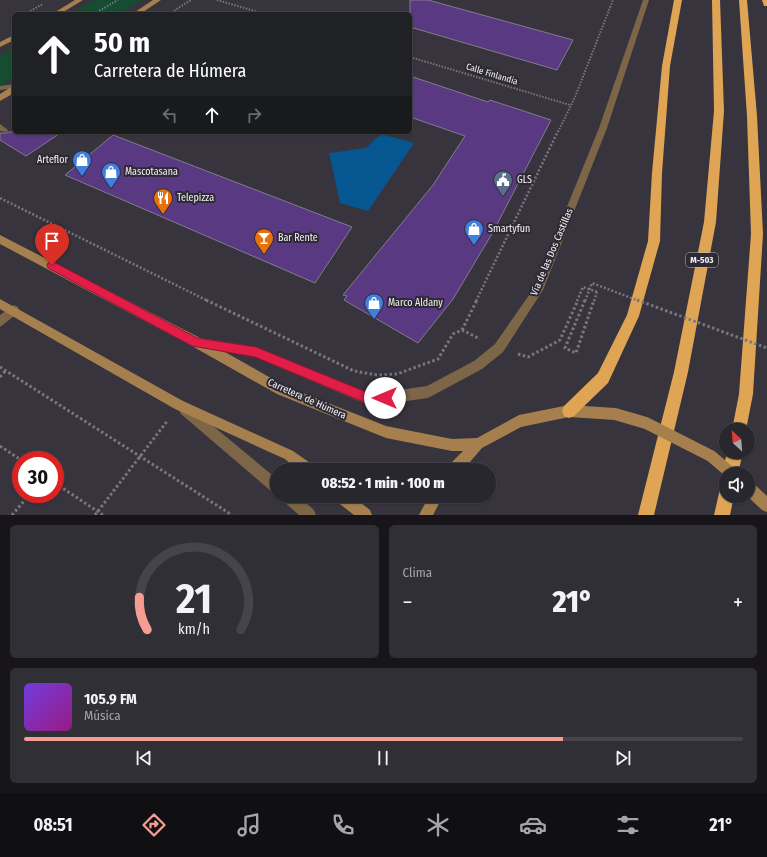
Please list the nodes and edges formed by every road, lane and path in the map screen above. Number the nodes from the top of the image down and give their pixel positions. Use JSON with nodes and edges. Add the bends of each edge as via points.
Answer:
{"nodes":[{"id":1,"x":77,"y":0,"type":"edge"},
{"id":2,"x":118,"y":0,"type":"edge"},
{"id":3,"x":158,"y":0,"type":"edge"},
{"id":4,"x":190,"y":0,"type":"edge"},
{"id":5,"x":217,"y":0,"type":"edge"},
{"id":6,"x":614,"y":0,"type":"edge"},
{"id":7,"x":646,"y":0,"type":"edge"},
{"id":8,"x":678,"y":0,"type":"edge"},
{"id":9,"x":716,"y":0,"type":"edge"},
{"id":10,"x":743,"y":0,"type":"edge"},
{"id":11,"x":766,"y":0,"type":"edge"},
{"id":12,"x":44,"y":4,"type":"dead end"},
{"id":13,"x":767,"y":4,"type":"edge"},
{"id":14,"x":29,"y":12,"type":"edge"},
{"id":15,"x":58,"y":12,"type":"edge"},
{"id":16,"x":97,"y":12,"type":"edge"},
{"id":17,"x":139,"y":12,"type":"edge"},
{"id":18,"x":172,"y":12,"type":"edge"},
{"id":19,"x":257,"y":12,"type":"edge"},
{"id":20,"x":12,"y":38,"type":"edge"},
{"id":21,"x":0,"y":45,"type":"edge"},
{"id":22,"x":412,"y":58,"type":"edge"},
{"id":23,"x":12,"y":87,"type":"edge"},
{"id":24,"x":0,"y":88,"type":"edge"},
{"id":25,"x":12,"y":89,"type":"edge"},
{"id":26,"x":0,"y":98,"type":"edge"},
{"id":27,"x":570,"y":105,"type":"junction"},
{"id":28,"x":0,"y":198,"type":"edge"},
{"id":29,"x":0,"y":239,"type":"edge"},
{"id":30,"x":0,"y":304,"type":"edge"},
{"id":31,"x":14,"y":310,"type":"junction"},
{"id":32,"x":0,"y":322,"type":"edge"},
{"id":33,"x":462,"y":330,"type":"junction"},
{"id":34,"x":196,"y":342,"type":"junction"},
{"id":35,"x":499,"y":348,"type":"junction"},
{"id":36,"x":767,"y":348,"type":"edge"},
{"id":37,"x":0,"y":367,"type":"edge"},
{"id":38,"x":6,"y":370,"type":"junction"},
{"id":39,"x":0,"y":377,"type":"edge"},
{"id":40,"x":179,"y":404,"type":"junction"},
{"id":41,"x":569,"y":411,"type":"junction"},
{"id":42,"x":740,"y":423,"type":"edge"},
{"id":43,"x":478,"y":444,"type":"junction"},
{"id":44,"x":0,"y":446,"type":"edge"},
{"id":45,"x":12,"y":454,"type":"edge"},
{"id":46,"x":141,"y":457,"type":"junction"},
{"id":47,"x":299,"y":463,"type":"edge"},
{"id":48,"x":460,"y":463,"type":"edge"},
{"id":49,"x":723,"y":467,"type":"edge"},
{"id":50,"x":270,"y":481,"type":"edge"},
{"id":51,"x":64,"y":489,"type":"edge"},
{"id":52,"x":755,"y":494,"type":"edge"},
{"id":53,"x":22,"y":503,"type":"edge"},
{"id":54,"x":296,"y":503,"type":"edge"},
{"id":55,"x":350,"y":503,"type":"edge"},
{"id":56,"x":432,"y":503,"type":"edge"},
{"id":57,"x":724,"y":503,"type":"edge"},
{"id":58,"x":767,"y":505,"type":"edge"},
{"id":59,"x":98,"y":511,"type":"junction"},
{"id":60,"x":12,"y":515,"type":"edge"},
{"id":61,"x":95,"y":515,"type":"edge"},
{"id":62,"x":103,"y":515,"type":"edge"},
{"id":63,"x":232,"y":515,"type":"edge"},
{"id":64,"x":310,"y":515,"type":"edge"},
{"id":65,"x":365,"y":515,"type":"edge"},
{"id":66,"x":426,"y":515,"type":"edge"},
{"id":67,"x":646,"y":515,"type":"edge"},
{"id":68,"x":722,"y":515,"type":"edge"}],
"edges":[{"from":1,"to":15,"type":"street"},
{"from":2,"to":16,"type":"path"},
{"from":3,"to":17,"type":"street"},
{"from":4,"to":18,"type":"path"},
{"from":5,"to":19,"type":"path"},
{"from":6,"to":27,"type":"path"},
{"from":7,"to":35,"type":"street","name":"Vía de las Dos Castillas","via":[[603,128],[538,290]]},
{"from":8,"to":41,"type":"highway","via":[[666,66],[654,241],[633,316],[603,378]]},
{"from":9,"to":67,"type":"highway","number":"M-503","via":[[719,111],[710,222],[681,372]]},
{"from":10,"to":42,"type":"highway","via":[[752,116],[757,234],[746,394]]},
{"from":11,"to":13,"type":"highway"},
{"from":12,"to":14,"type":"path"},
{"from":20,"to":21,"type":"street"},
{"from":22,"to":27,"type":"path","name":"Calle Finlandia"},
{"from":23,"to":24,"type":"street"},
{"from":25,"to":26,"type":"street"},
{"from":27,"to":33,"type":"path"},
{"from":28,"to":33,"type":"path","via":[[354,371],[377,375],[397,374],[431,362],[438,359],[453,334]]},
{"from":29,"to":34,"type":"street","name":"Carretera de Húmera"},
{"from":30,"to":31,"type":"street"},
{"from":31,"to":32,"type":"street"},
{"from":31,"to":40,"type":"street"},
{"from":33,"to":35,"type":"path"},
{"from":34,"to":35,"type":"street","name":"Vía de las Dos Castillas","via":[[256,352],[371,400],[428,392],[478,365]]},
{"from":34,"to":43,"type":"street","name":"Carretera de Húmera","via":[[281,390],[386,432],[452,445]]},
{"from":35,"to":36,"type":"path","bridge":true,"via":[[528,357],[560,340],[583,287],[597,292],[576,353],[565,348],[592,283]]},
{"from":37,"to":38,"type":"path"},
{"from":38,"to":39,"type":"path"},
{"from":38,"to":46,"type":"path"},
{"from":40,"to":46,"type":"path"},
{"from":40,"to":47,"type":"street","via":[[289,455]]},
{"from":40,"to":50,"type":"street"},
{"from":41,"to":43,"type":"street","via":[[519,421]]},
{"from":41,"to":49,"type":"street","bridge":true,"via":[[615,414],[646,423],[711,456]]},
{"from":43,"to":48,"type":"street"},
{"from":44,"to":45,"type":"path"},
{"from":46,"to":59,"type":"path"},
{"from":46,"to":63,"type":"path"},
{"from":51,"to":59,"type":"path"},
{"from":52,"to":58,"type":"street"},
{"from":53,"to":60,"type":"path"},
{"from":54,"to":64,"type":"street"},
{"from":55,"to":65,"type":"street"},
{"from":56,"to":66,"type":"street"},
{"from":57,"to":68,"type":"highway"},
{"from":59,"to":61,"type":"path"},
{"from":59,"to":62,"type":"path"}]}
